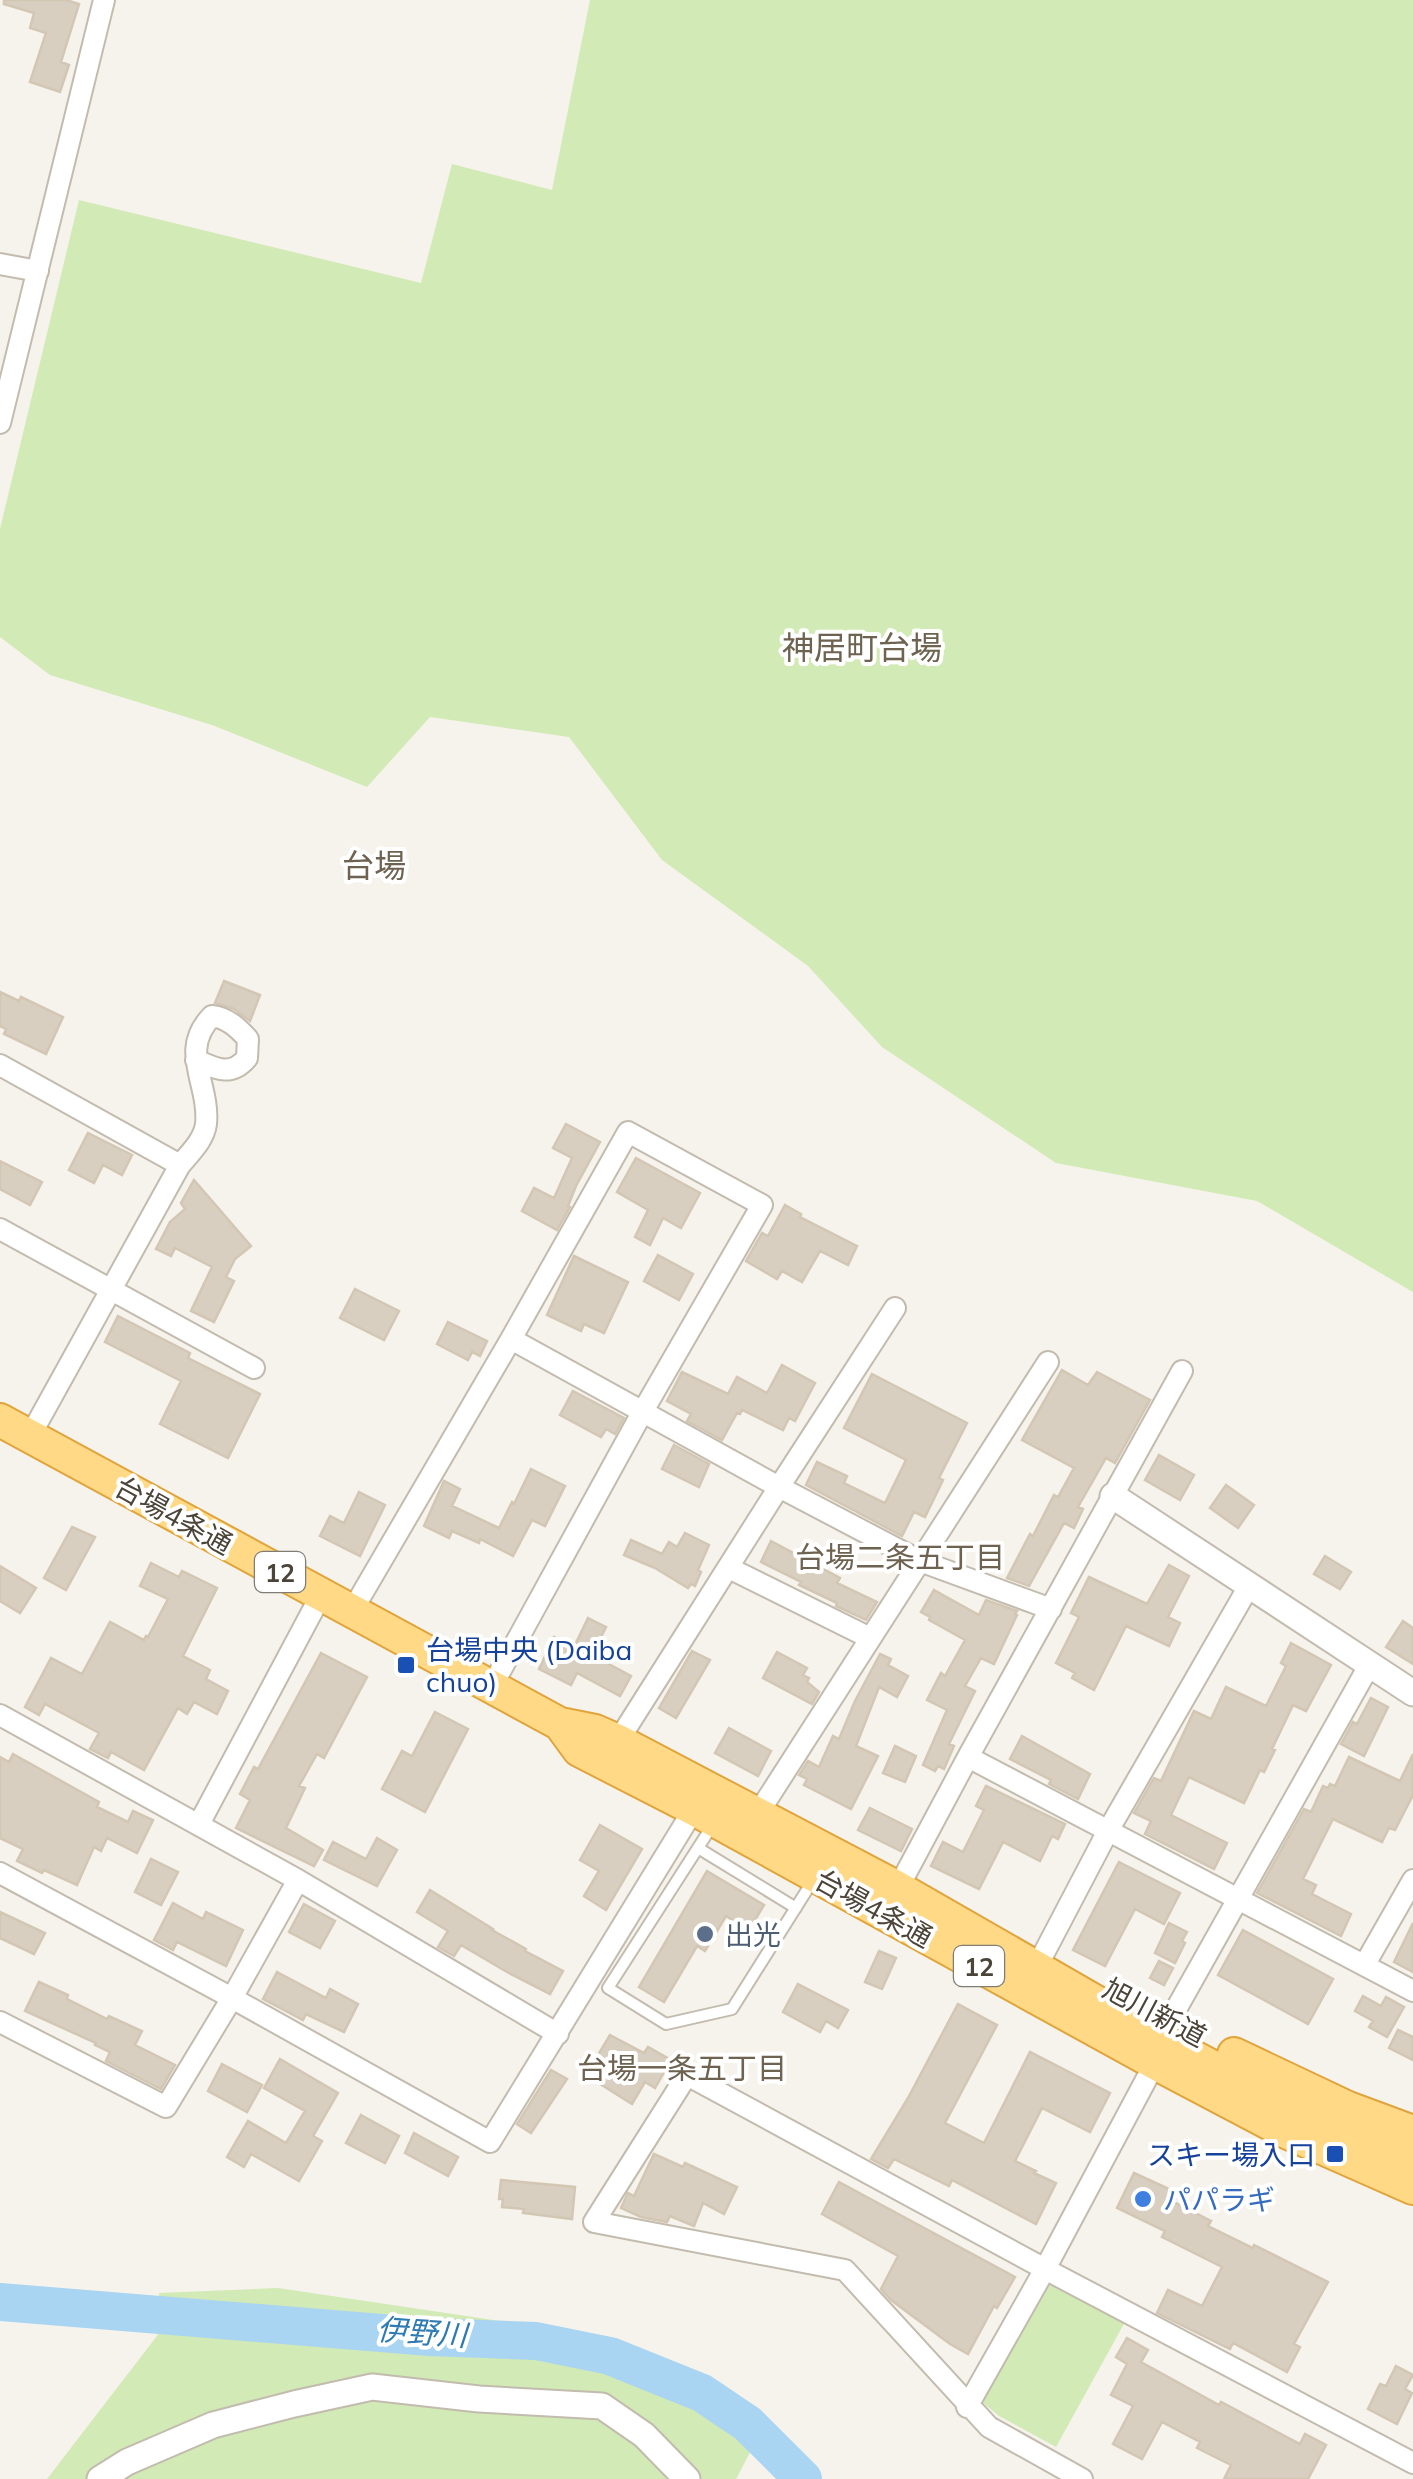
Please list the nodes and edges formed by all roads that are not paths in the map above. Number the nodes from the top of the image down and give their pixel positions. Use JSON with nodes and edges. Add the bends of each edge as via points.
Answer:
{"nodes":[{"id":1,"x":104,"y":0,"type":"edge"},
{"id":2,"x":0,"y":264,"type":"edge"},
{"id":3,"x":38,"y":270,"type":"junction"},
{"id":4,"x":0,"y":423,"type":"edge"},
{"id":5,"x":196,"y":1060,"type":"dead end"},
{"id":6,"x":0,"y":1065,"type":"edge"},
{"id":7,"x":180,"y":1165,"type":"junction"},
{"id":8,"x":0,"y":1229,"type":"edge"},
{"id":9,"x":111,"y":1288,"type":"junction"},
{"id":10,"x":895,"y":1308,"type":"dead end"},
{"id":11,"x":511,"y":1339,"type":"junction"},
{"id":12,"x":1048,"y":1362,"type":"dead end"},
{"id":13,"x":254,"y":1368,"type":"dead end"},
{"id":14,"x":1182,"y":1372,"type":"dead end"},
{"id":15,"x":643,"y":1411,"type":"junction"},
{"id":16,"x":0,"y":1420,"type":"edge"},
{"id":17,"x":30,"y":1436,"type":"junction"},
{"id":18,"x":778,"y":1487,"type":"junction"},
{"id":19,"x":1113,"y":1496,"type":"junction"},
{"id":20,"x":920,"y":1561,"type":"junction"},
{"id":21,"x":729,"y":1568,"type":"junction"},
{"id":22,"x":1249,"y":1586,"type":"junction"},
{"id":23,"x":321,"y":1595,"type":"junction"},
{"id":24,"x":1051,"y":1608,"type":"junction"},
{"id":25,"x":352,"y":1611,"type":"junction"},
{"id":26,"x":870,"y":1638,"type":"junction"},
{"id":27,"x":1370,"y":1664,"type":"junction"},
{"id":28,"x":492,"y":1686,"type":"junction"},
{"id":29,"x":1413,"y":1693,"type":"edge"},
{"id":30,"x":0,"y":1714,"type":"edge"},
{"id":31,"x":560,"y":1724,"type":"junction"},
{"id":32,"x":618,"y":1741,"type":"junction"},
{"id":33,"x":968,"y":1757,"type":"junction"},
{"id":34,"x":757,"y":1815,"type":"junction"},
{"id":35,"x":199,"y":1824,"type":"junction"},
{"id":36,"x":702,"y":1826,"type":"junction"},
{"id":37,"x":1109,"y":1829,"type":"junction"},
{"id":38,"x":0,"y":1873,"type":"edge"},
{"id":39,"x":816,"y":1876,"type":"junction"},
{"id":40,"x":298,"y":1880,"type":"junction"},
{"id":41,"x":1413,"y":1880,"type":"edge"},
{"id":42,"x":898,"y":1888,"type":"junction"},
{"id":43,"x":1237,"y":1900,"type":"junction"},
{"id":44,"x":796,"y":1908,"type":"junction"},
{"id":45,"x":1044,"y":1953,"type":"junction"},
{"id":46,"x":1365,"y":1964,"type":"junction"},
{"id":47,"x":1413,"y":1991,"type":"edge"},
{"id":48,"x":232,"y":1998,"type":"junction"},
{"id":49,"x":0,"y":2022,"type":"edge"},
{"id":50,"x":558,"y":2034,"type":"junction"},
{"id":51,"x":1163,"y":2042,"type":"junction"},
{"id":52,"x":1413,"y":2132,"type":"edge"},
{"id":53,"x":1413,"y":2162,"type":"edge"},
{"id":54,"x":1413,"y":2188,"type":"edge"},
{"id":55,"x":1045,"y":2269,"type":"junction"},
{"id":56,"x":967,"y":2406,"type":"junction"},
{"id":57,"x":1413,"y":2463,"type":"edge"},
{"id":58,"x":100,"y":2479,"type":"edge"},
{"id":59,"x":687,"y":2479,"type":"edge"},
{"id":60,"x":1082,"y":2479,"type":"edge"}],
"edges":[{"from":1,"to":3,"type":"street"},
{"from":2,"to":3,"type":"street"},
{"from":3,"to":4,"type":"street"},
{"from":5,"to":7,"type":"street","via":[[206,1126]]},
{"from":6,"to":7,"type":"street"},
{"from":7,"to":9,"type":"street"},
{"from":8,"to":9,"type":"street"},
{"from":9,"to":13,"type":"street"},
{"from":9,"to":17,"type":"street"},
{"from":10,"to":18,"type":"street"},
{"from":11,"to":15,"type":"street"},
{"from":11,"to":15,"type":"street","via":[[628,1132],[762,1206]]},
{"from":11,"to":25,"type":"street"},
{"from":12,"to":20,"type":"street"},
{"from":14,"to":19,"type":"street"},
{"from":15,"to":18,"type":"street"},
{"from":15,"to":28,"type":"street"},
{"from":16,"to":17,"type":"highway","name":"台場4条通","number":"12"},
{"from":17,"to":23,"type":"highway","name":"台場4条通","number":"12"},
{"from":18,"to":20,"type":"street"},
{"from":18,"to":21,"type":"street"},
{"from":19,"to":22,"type":"street"},
{"from":19,"to":24,"type":"street"},
{"from":20,"to":24,"type":"street"},
{"from":20,"to":26,"type":"street"},
{"from":21,"to":26,"type":"street"},
{"from":21,"to":32,"type":"street"},
{"from":22,"to":27,"type":"street"},
{"from":22,"to":37,"type":"street"},
{"from":23,"to":25,"type":"highway","name":"台場4条通","number":"12"},
{"from":23,"to":35,"type":"street"},
{"from":24,"to":33,"type":"street"},
{"from":25,"to":28,"type":"highway","name":"台場4条通","number":"12"},
{"from":26,"to":34,"type":"street"},
{"from":27,"to":29,"type":"street"},
{"from":27,"to":43,"type":"street"},
{"from":28,"to":31,"type":"highway","name":"台場4条通","number":"12"},
{"from":30,"to":35,"type":"street"},
{"from":31,"to":32,"type":"highway","name":"台場4条通","number":"12"},
{"from":31,"to":36,"type":"highway","name":"台場4条通","number":"12","via":[[579,1750]]},
{"from":32,"to":34,"type":"highway","name":"台場4条通","number":"12"},
{"from":33,"to":37,"type":"street"},
{"from":33,"to":42,"type":"street"},
{"from":34,"to":42,"type":"highway","name":"台場4条通","number":"12"},
{"from":35,"to":40,"type":"street"},
{"from":36,"to":39,"type":"highway","name":"台場4条通","number":"12"},
{"from":36,"to":44,"type":"lane"},
{"from":36,"to":44,"type":"lane","via":[[608,1988],[666,2024],[732,2009]]},
{"from":36,"to":50,"type":"street"},
{"from":37,"to":43,"type":"street"},
{"from":37,"to":45,"type":"street"},
{"from":38,"to":48,"type":"street"},
{"from":39,"to":44,"type":"lane"},
{"from":39,"to":51,"type":"highway","name":"台場4条通","number":"12"},
{"from":40,"to":48,"type":"street"},
{"from":40,"to":50,"type":"street"},
{"from":41,"to":46,"type":"street"},
{"from":42,"to":45,"type":"highway","name":"旭川新道","number":"12"},
{"from":42,"to":51,"type":"highway","name":"台場4条通","number":"12"},
{"from":43,"to":46,"type":"street"},
{"from":43,"to":51,"type":"street"},
{"from":45,"to":51,"type":"highway","name":"旭川新道","number":"12"},
{"from":46,"to":47,"type":"street"},
{"from":48,"to":49,"type":"street","via":[[166,2107]]},
{"from":48,"to":50,"type":"street","via":[[490,2142]]},
{"from":51,"to":52,"type":"highway","name":"旭川新道","number":"12","via":[[1272,2073]]},
{"from":51,"to":53,"type":"highway","name":"台場4条通","number":"12","via":[[1310,2119]]},
{"from":51,"to":54,"type":"highway","name":"台場4条通","number":"12","via":[[1284,2131]]},
{"from":51,"to":55,"type":"street"},
{"from":55,"to":56,"type":"street"},
{"from":55,"to":56,"type":"street","via":[[687,2075],[594,2222],[845,2270]]},
{"from":55,"to":57,"type":"street"},
{"from":56,"to":60,"type":"street","via":[[988,2428]]},
{"from":58,"to":59,"type":"street","via":[[213,2425],[372,2387],[602,2406],[644,2435]]}]}
